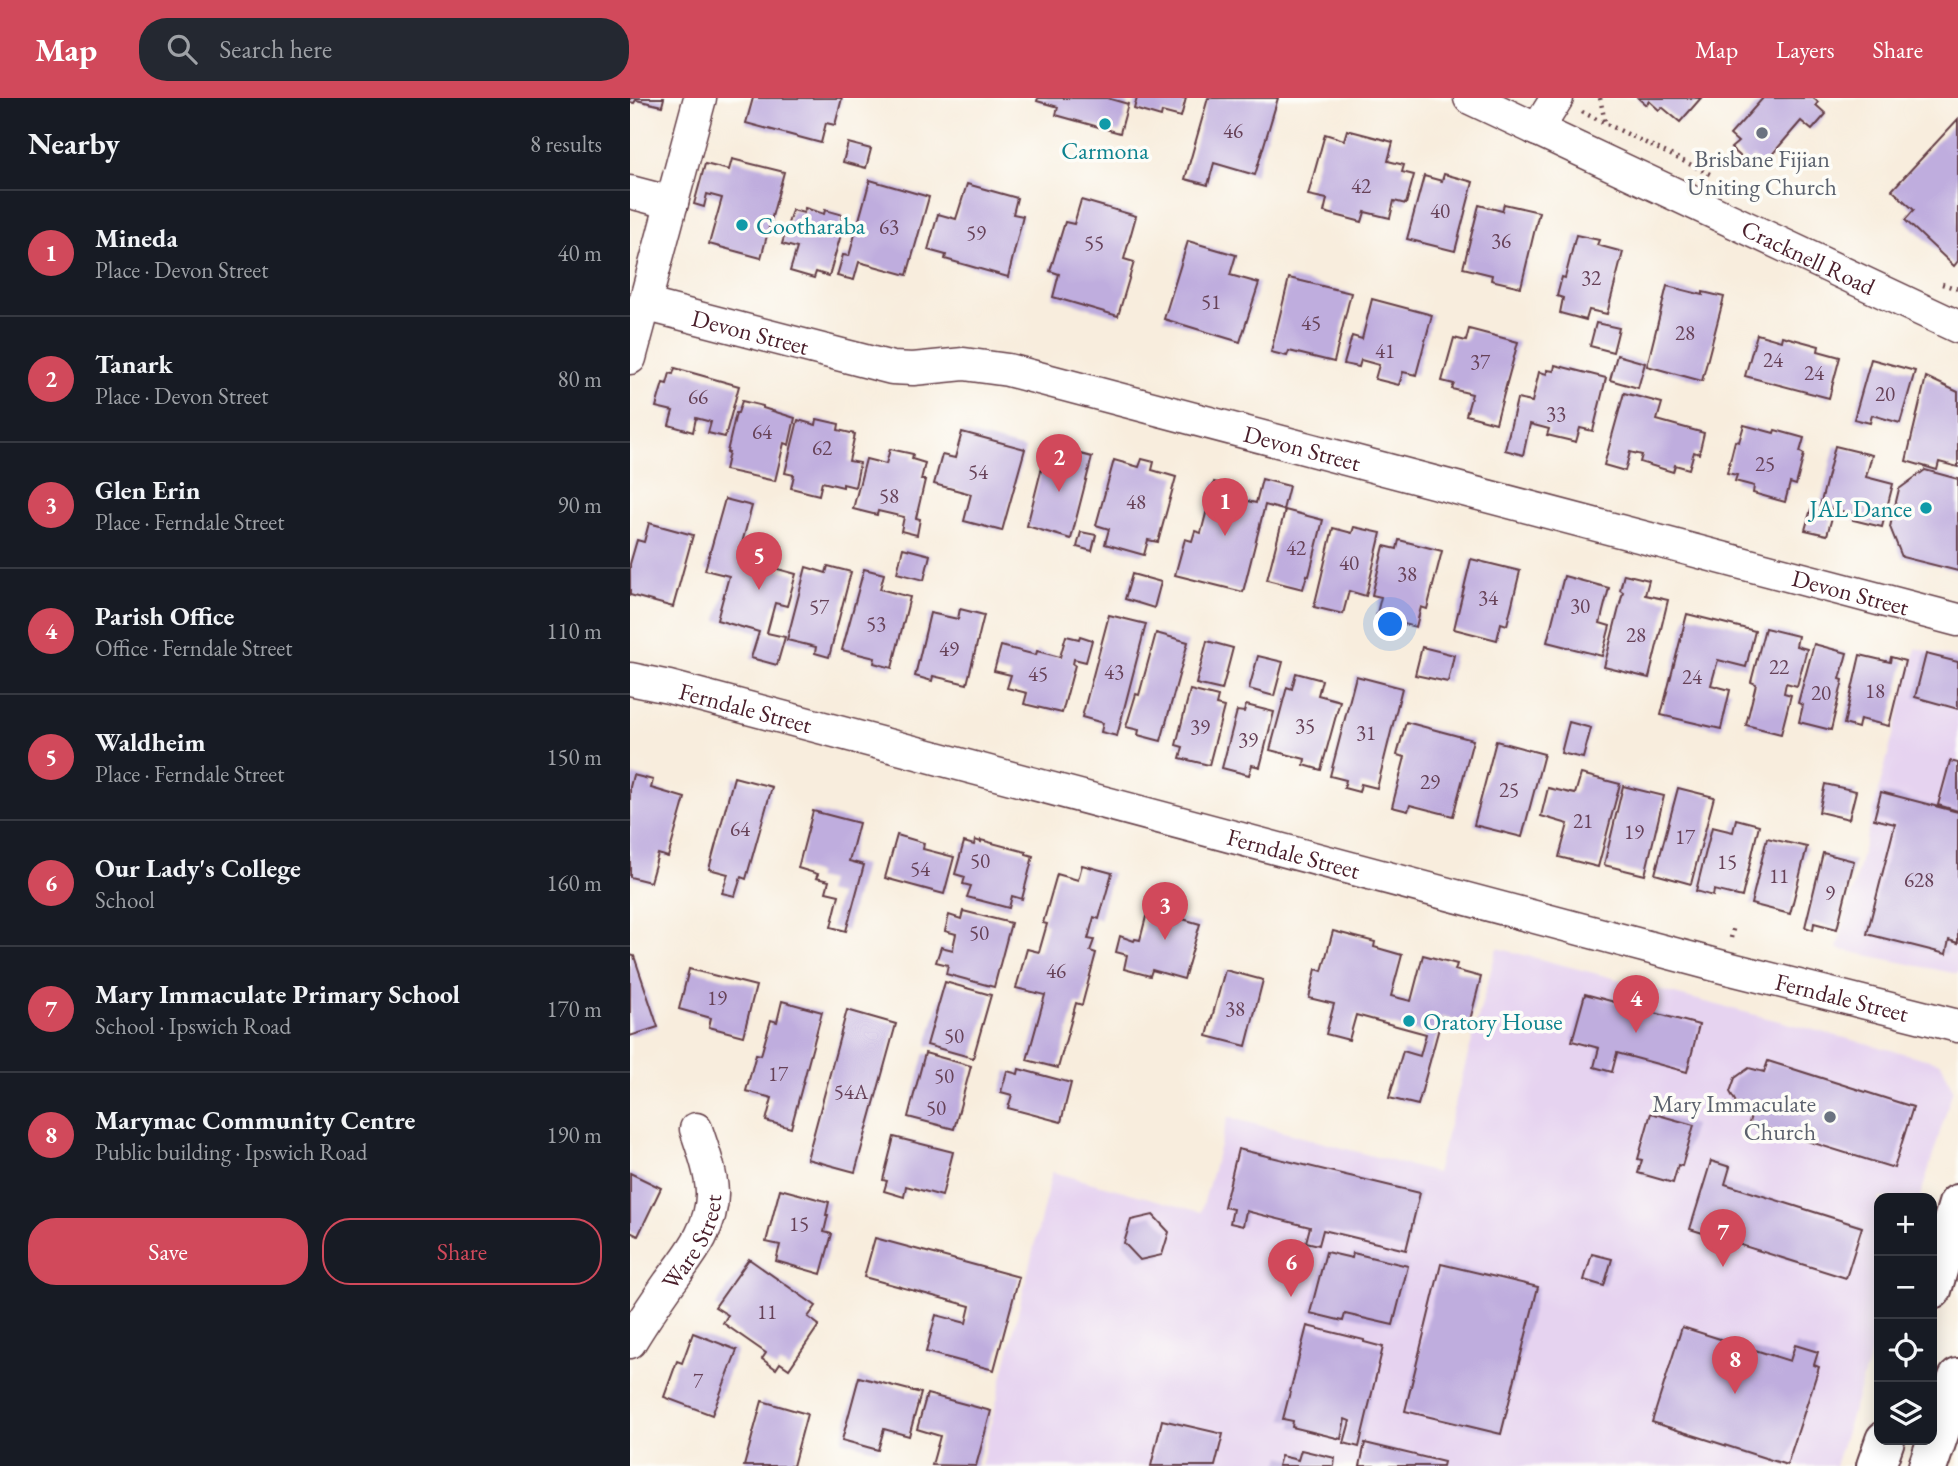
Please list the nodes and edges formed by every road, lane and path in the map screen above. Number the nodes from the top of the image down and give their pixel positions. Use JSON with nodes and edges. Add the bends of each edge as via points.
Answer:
{"nodes":[{"id":1,"x":700,"y":98,"type":"edge"},
{"id":2,"x":1470,"y":98,"type":"edge"},
{"id":3,"x":1556,"y":98,"type":"edge"},
{"id":4,"x":1600,"y":98,"type":"edge"},
{"id":5,"x":1605,"y":123,"type":"dead end"},
{"id":6,"x":1537,"y":130,"type":"junction"},
{"id":7,"x":630,"y":192,"type":"edge"},
{"id":8,"x":672,"y":203,"type":"junction"},
{"id":9,"x":644,"y":304,"type":"junction"},
{"id":10,"x":1958,"y":327,"type":"edge"},
{"id":11,"x":630,"y":358,"type":"edge"},
{"id":12,"x":1958,"y":620,"type":"edge"},
{"id":13,"x":630,"y":679,"type":"edge"},
{"id":14,"x":1958,"y":1026,"type":"edge"},
{"id":15,"x":696,"y":1129,"type":"dead end"},
{"id":16,"x":1958,"y":1204,"type":"edge"},
{"id":17,"x":1937,"y":1273,"type":"edge"},
{"id":18,"x":630,"y":1342,"type":"edge"},
{"id":19,"x":1958,"y":1381,"type":"edge"},
{"id":20,"x":1883,"y":1445,"type":"edge"},
{"id":21,"x":1876,"y":1466,"type":"edge"},
{"id":22,"x":1928,"y":1466,"type":"edge"}],
"edges":[{"from":1,"to":8,"type":"street"},
{"from":2,"to":6,"type":"street","name":"Cracknell Road"},
{"from":3,"to":6,"type":"street"},
{"from":4,"to":5,"type":"path"},
{"from":6,"to":10,"type":"street","name":"Cracknell Road"},
{"from":7,"to":8,"type":"street"},
{"from":8,"to":9,"type":"street"},
{"from":9,"to":11,"type":"street"},
{"from":9,"to":12,"type":"street","name":"Devon Street","via":[[892,368],[964,364],[1007,370]]},
{"from":13,"to":14,"type":"street","name":"Ferndale Street"},
{"from":15,"to":18,"type":"street","name":"Ware Street","via":[[711,1177],[706,1226]]},
{"from":16,"to":17,"type":"highway"},
{"from":19,"to":22,"type":"highway"},
{"from":20,"to":21,"type":"highway"}]}
